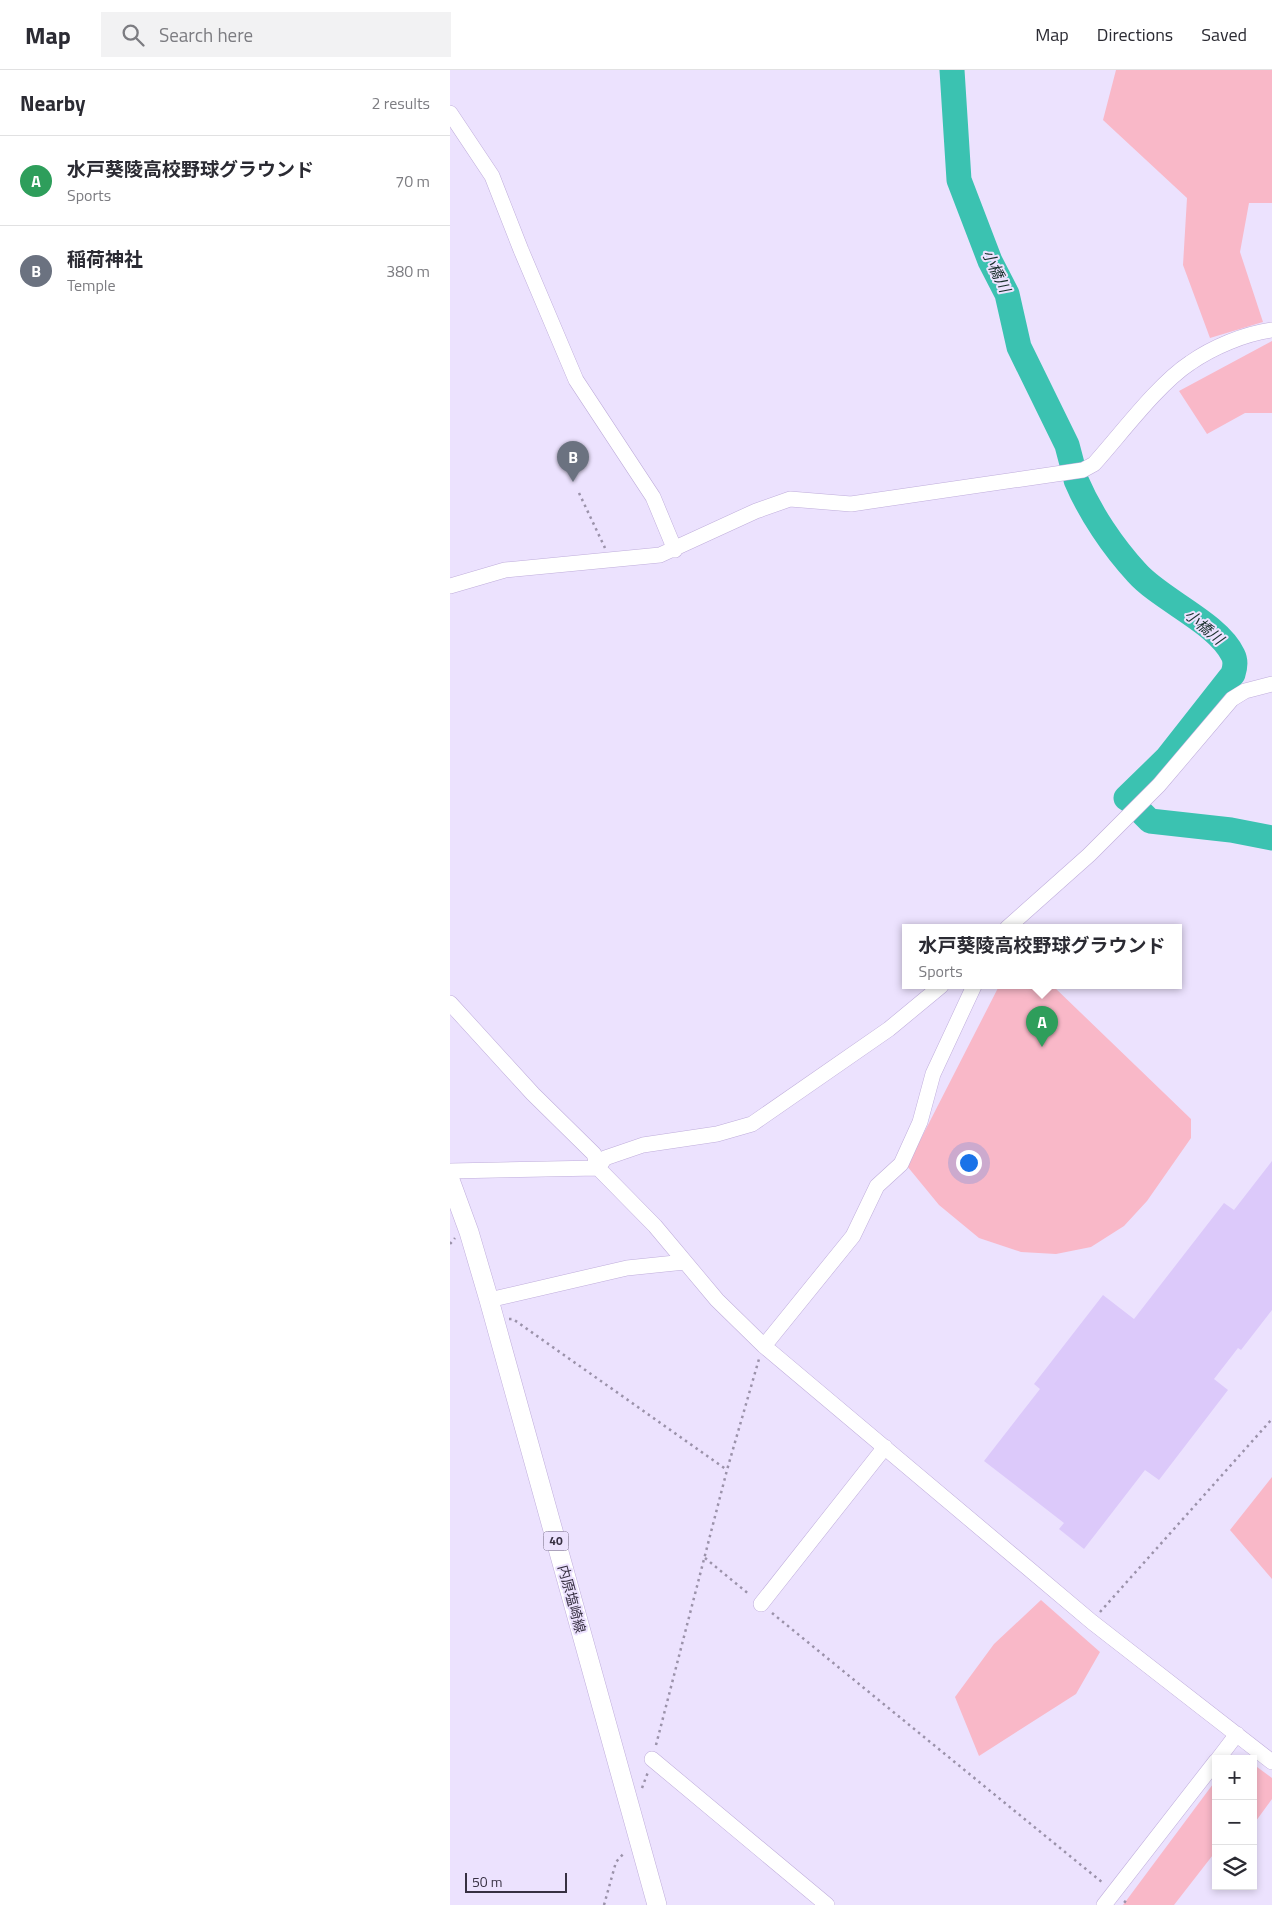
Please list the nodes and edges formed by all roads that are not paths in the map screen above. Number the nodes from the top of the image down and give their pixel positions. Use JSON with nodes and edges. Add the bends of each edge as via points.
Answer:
{"nodes":[{"id":1,"x":450,"y":113,"type":"edge"},
{"id":2,"x":1272,"y":330,"type":"edge"},
{"id":3,"x":675,"y":550,"type":"junction"},
{"id":4,"x":450,"y":586,"type":"edge"},
{"id":5,"x":1272,"y":684,"type":"edge"},
{"id":6,"x":1012,"y":924,"type":"edge"},
{"id":7,"x":937,"y":989,"type":"edge"},
{"id":8,"x":973,"y":989,"type":"edge"},
{"id":9,"x":450,"y":1003,"type":"edge"},
{"id":10,"x":598,"y":1168,"type":"junction"},
{"id":11,"x":450,"y":1171,"type":"edge"},
{"id":12,"x":450,"y":1180,"type":"edge"},
{"id":13,"x":684,"y":1262,"type":"junction"},
{"id":14,"x":489,"y":1300,"type":"junction"},
{"id":15,"x":764,"y":1346,"type":"junction"},
{"id":16,"x":885,"y":1447,"type":"junction"},
{"id":17,"x":761,"y":1604,"type":"road end"},
{"id":18,"x":1237,"y":1734,"type":"junction"},
{"id":19,"x":1221,"y":1755,"type":"edge"},
{"id":20,"x":652,"y":1759,"type":"road end"},
{"id":21,"x":1272,"y":1762,"type":"edge"},
{"id":22,"x":1212,"y":1766,"type":"edge"},
{"id":23,"x":656,"y":1905,"type":"edge"},
{"id":24,"x":827,"y":1905,"type":"edge"},
{"id":25,"x":1104,"y":1905,"type":"edge"}],
"edges":[{"from":1,"to":3,"type":"street","via":[[492,176],[576,380],[653,497]]},
{"from":2,"to":3,"type":"street","via":[[1248,335],[1190,363],[1167,382],[1094,464],[1083,470],[851,504],[790,499],[756,511]]},
{"from":3,"to":4,"type":"street","via":[[653,556],[504,570]]},
{"from":5,"to":6,"type":"street","via":[[1245,691],[1232,699],[1159,785],[1089,855]]},
{"from":7,"to":10,"type":"street","via":[[889,1029],[752,1124],[718,1134],[643,1145],[605,1158]]},
{"from":8,"to":15,"type":"street","via":[[933,1074],[920,1122],[901,1164],[877,1186],[853,1236]]},
{"from":9,"to":10,"type":"street","via":[[533,1094],[594,1154]]},
{"from":10,"to":11,"type":"street"},
{"from":10,"to":13,"type":"street","via":[[655,1226]]},
{"from":12,"to":14,"type":"main road","name":"内原塩崎線","number":"40"},
{"from":13,"to":14,"type":"street","via":[[627,1268]]},
{"from":13,"to":15,"type":"street"},
{"from":14,"to":23,"type":"main road","name":"内原塩崎線","number":"40"},
{"from":15,"to":16,"type":"street"},
{"from":16,"to":17,"type":"street"},
{"from":16,"to":18,"type":"street","via":[[1092,1622]]},
{"from":18,"to":19,"type":"street"},
{"from":18,"to":21,"type":"street"},
{"from":20,"to":24,"type":"street"},
{"from":22,"to":25,"type":"street"}]}
